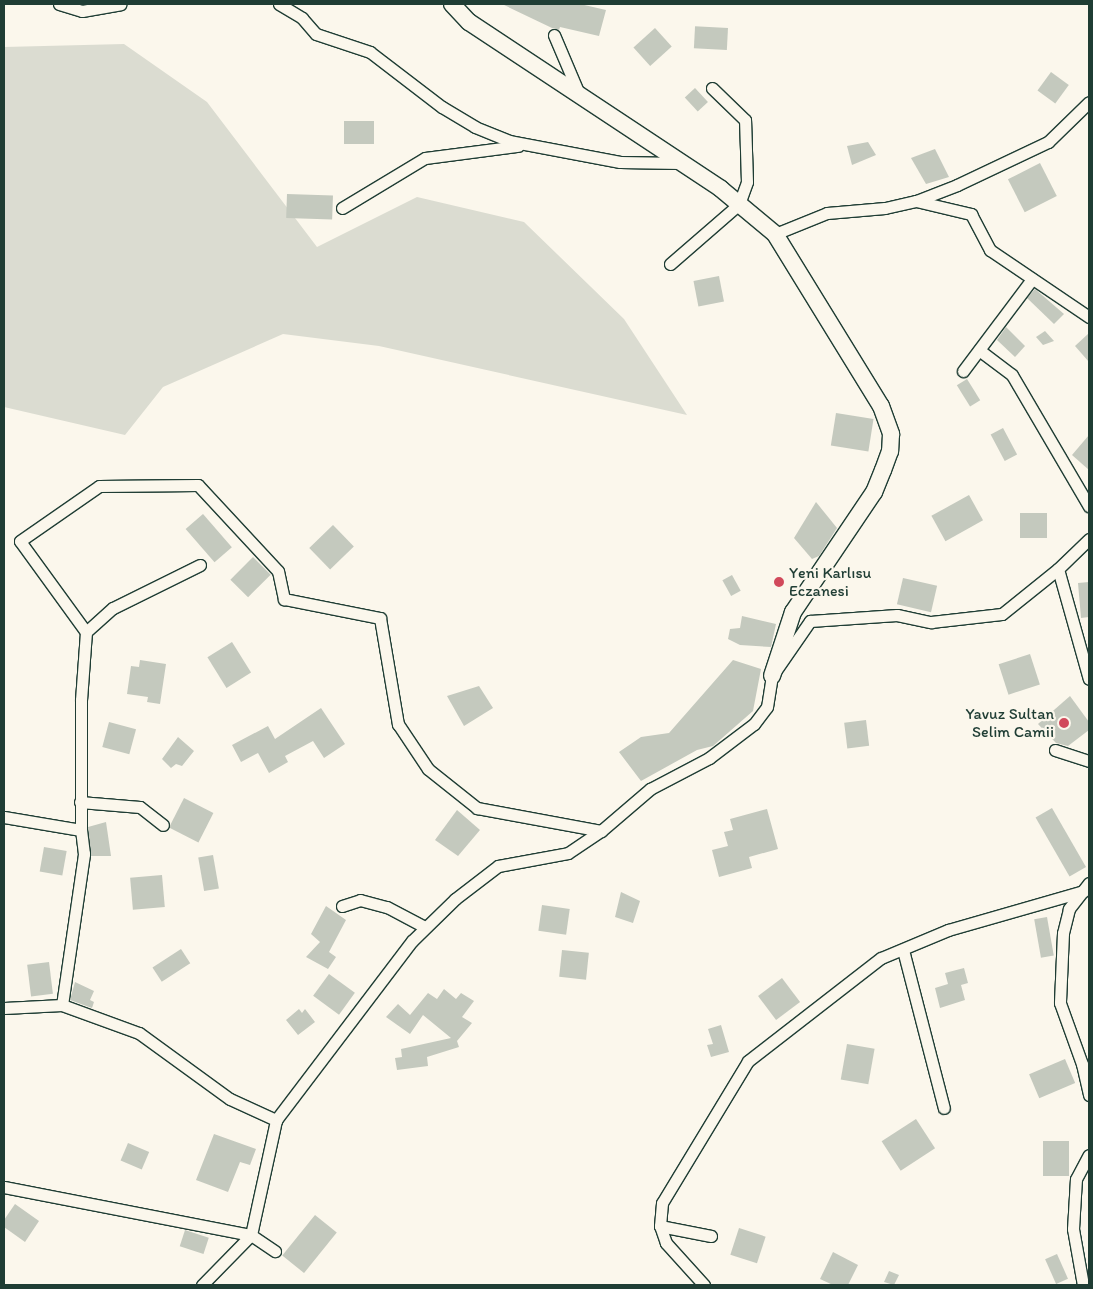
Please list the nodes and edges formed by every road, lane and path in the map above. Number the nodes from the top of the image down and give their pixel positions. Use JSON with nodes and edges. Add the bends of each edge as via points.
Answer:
{"nodes":[{"id":1,"x":58,"y":4,"type":"edge"},
{"id":2,"x":120,"y":4,"type":"edge"},
{"id":3,"x":279,"y":4,"type":"edge"},
{"id":4,"x":452,"y":4,"type":"edge"},
{"id":5,"x":554,"y":35,"type":"dead end"},
{"id":6,"x":712,"y":88,"type":"dead end"},
{"id":7,"x":579,"y":94,"type":"junction"},
{"id":8,"x":1089,"y":102,"type":"edge"},
{"id":9,"x":532,"y":144,"type":"junction"},
{"id":10,"x":680,"y":163,"type":"junction"},
{"id":11,"x":916,"y":201,"type":"junction"},
{"id":12,"x":739,"y":204,"type":"junction"},
{"id":13,"x":342,"y":208,"type":"dead end"},
{"id":14,"x":776,"y":234,"type":"junction"},
{"id":15,"x":670,"y":264,"type":"dead end"},
{"id":16,"x":1032,"y":279,"type":"junction"},
{"id":17,"x":1089,"y":317,"type":"edge"},
{"id":18,"x":979,"y":350,"type":"junction"},
{"id":19,"x":963,"y":371,"type":"dead end"},
{"id":20,"x":1089,"y":506,"type":"edge"},
{"id":21,"x":1089,"y":539,"type":"edge"},
{"id":22,"x":200,"y":565,"type":"dead end"},
{"id":23,"x":1058,"y":569,"type":"junction"},
{"id":24,"x":86,"y":632,"type":"junction"},
{"id":25,"x":772,"y":676,"type":"junction"},
{"id":26,"x":1089,"y":680,"type":"edge"},
{"id":27,"x":1055,"y":750,"type":"dead end"},
{"id":28,"x":1089,"y":761,"type":"edge"},
{"id":29,"x":80,"y":802,"type":"junction"},
{"id":30,"x":4,"y":817,"type":"edge"},
{"id":31,"x":163,"y":825,"type":"dead end"},
{"id":32,"x":80,"y":830,"type":"junction"},
{"id":33,"x":601,"y":831,"type":"junction"},
{"id":34,"x":1086,"y":887,"type":"edge"},
{"id":35,"x":342,"y":906,"type":"dead end"},
{"id":36,"x":425,"y":926,"type":"junction"},
{"id":37,"x":903,"y":950,"type":"junction"},
{"id":38,"x":62,"y":1005,"type":"junction"},
{"id":39,"x":4,"y":1008,"type":"edge"},
{"id":40,"x":1089,"y":1095,"type":"edge"},
{"id":41,"x":944,"y":1108,"type":"dead end"},
{"id":42,"x":276,"y":1120,"type":"junction"},
{"id":43,"x":1089,"y":1155,"type":"edge"},
{"id":44,"x":4,"y":1187,"type":"edge"},
{"id":45,"x":660,"y":1226,"type":"junction"},
{"id":46,"x":251,"y":1235,"type":"junction"},
{"id":47,"x":711,"y":1236,"type":"dead end"},
{"id":48,"x":275,"y":1251,"type":"dead end"},
{"id":49,"x":202,"y":1285,"type":"edge"},
{"id":50,"x":704,"y":1285,"type":"edge"},
{"id":51,"x":1083,"y":1285,"type":"edge"}],
"edges":[{"from":1,"to":2,"type":"street","via":[[82,12]]},
{"from":3,"to":9,"type":"street","via":[[302,18],[316,34],[370,52],[442,107],[475,127],[509,140]]},
{"from":4,"to":7,"type":"street","via":[[469,22]]},
{"from":5,"to":7,"type":"street"},
{"from":6,"to":12,"type":"street","via":[[745,120],[747,182]]},
{"from":7,"to":10,"type":"street"},
{"from":8,"to":11,"type":"street","via":[[1048,142]]},
{"from":9,"to":10,"type":"street","via":[[620,162]]},
{"from":9,"to":13,"type":"street","via":[[425,158]]},
{"from":10,"to":12,"type":"street"},
{"from":11,"to":14,"type":"street","via":[[853,213],[827,213]]},
{"from":11,"to":16,"type":"street","via":[[971,214],[990,250]]},
{"from":12,"to":14,"type":"street"},
{"from":12,"to":15,"type":"street"},
{"from":14,"to":25,"type":"street","via":[[881,406],[891,434],[890,451],[874,492],[793,612]]},
{"from":16,"to":17,"type":"street"},
{"from":16,"to":18,"type":"street"},
{"from":18,"to":19,"type":"street"},
{"from":18,"to":20,"type":"street","via":[[1012,375]]},
{"from":21,"to":23,"type":"street"},
{"from":22,"to":24,"type":"street","via":[[113,608]]},
{"from":23,"to":25,"type":"street","via":[[1002,614],[931,622],[897,615],[810,621]]},
{"from":23,"to":26,"type":"street"},
{"from":24,"to":29,"type":"street","via":[[81,700]]},
{"from":24,"to":33,"type":"street","via":[[20,541],[98,486],[198,485],[278,571],[284,598],[380,618],[398,724],[428,769],[478,808]]},
{"from":25,"to":33,"type":"street","via":[[766,706],[754,724],[710,758],[650,789]]},
{"from":27,"to":28,"type":"street"},
{"from":29,"to":31,"type":"street","via":[[140,807]]},
{"from":29,"to":32,"type":"street"},
{"from":30,"to":32,"type":"street"},
{"from":32,"to":38,"type":"street","via":[[84,854]]},
{"from":33,"to":36,"type":"street","via":[[568,853],[498,866]]},
{"from":34,"to":37,"type":"street","via":[[948,930]]},
{"from":34,"to":40,"type":"street","via":[[1069,909],[1063,933],[1060,1003],[1082,1064]]},
{"from":35,"to":36,"type":"street","via":[[360,900],[387,907]]},
{"from":36,"to":42,"type":"street"},
{"from":37,"to":41,"type":"street"},
{"from":37,"to":45,"type":"street","via":[[881,958],[748,1061],[662,1203]]},
{"from":38,"to":39,"type":"street"},
{"from":38,"to":42,"type":"street","via":[[139,1033],[230,1099]]},
{"from":42,"to":46,"type":"street"},
{"from":43,"to":51,"type":"street","via":[[1076,1179],[1073,1229]]},
{"from":44,"to":46,"type":"street"},
{"from":45,"to":47,"type":"street"},
{"from":45,"to":50,"type":"street","via":[[666,1243]]},
{"from":46,"to":48,"type":"street"},
{"from":46,"to":49,"type":"street"}]}
